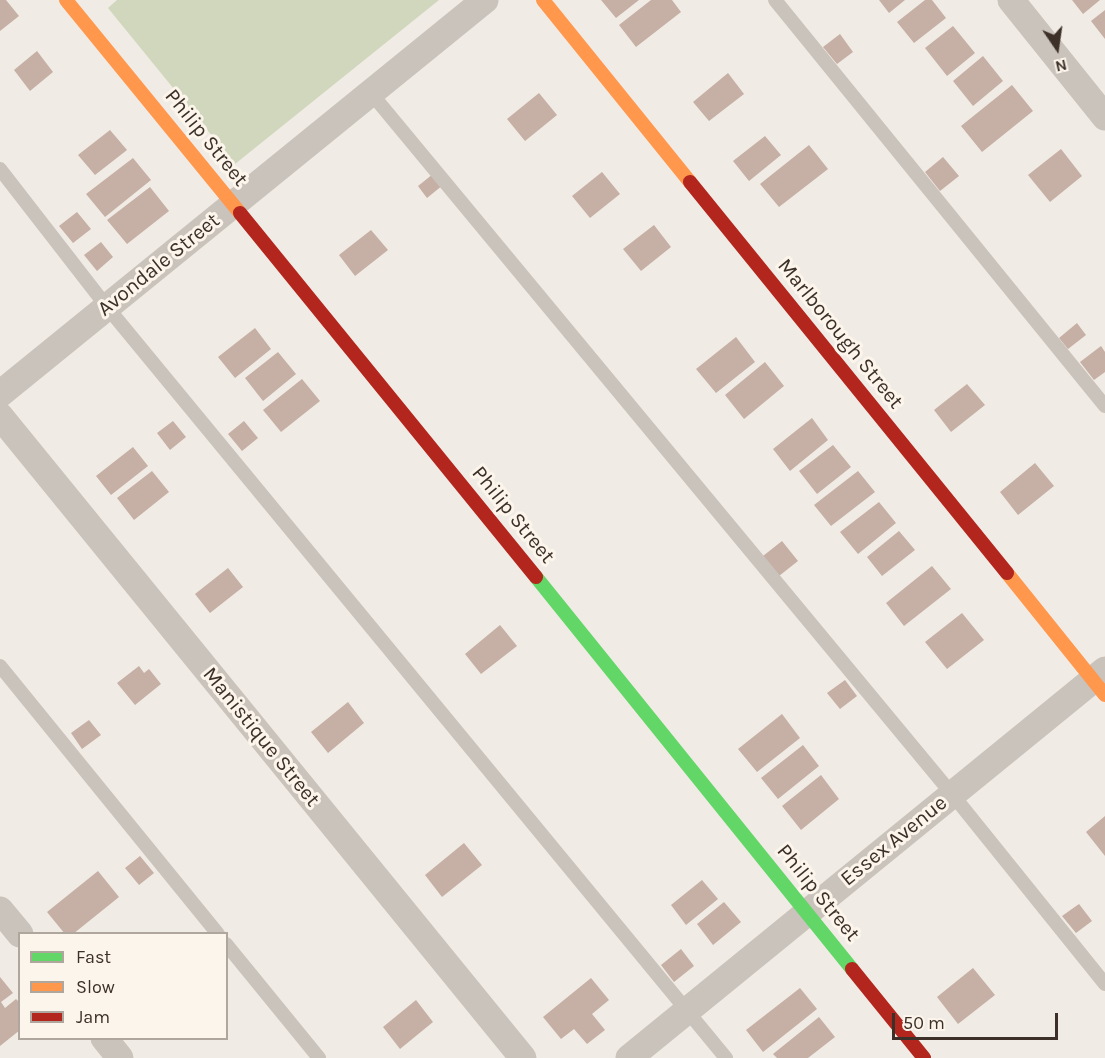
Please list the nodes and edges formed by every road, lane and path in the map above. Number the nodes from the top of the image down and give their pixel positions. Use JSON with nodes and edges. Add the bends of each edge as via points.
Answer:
{"nodes":[{"id":1,"x":66,"y":0,"type":"edge"},
{"id":2,"x":485,"y":0,"type":"edge"},
{"id":3,"x":543,"y":0,"type":"edge"},
{"id":4,"x":776,"y":0,"type":"edge"},
{"id":5,"x":1011,"y":0,"type":"edge"},
{"id":6,"x":371,"y":93,"type":"junction"},
{"id":7,"x":1105,"y":117,"type":"edge"},
{"id":8,"x":0,"y":169,"type":"edge"},
{"id":9,"x":232,"y":205,"type":"junction"},
{"id":10,"x":107,"y":307,"type":"junction"},
{"id":11,"x":0,"y":394,"type":"edge"},
{"id":12,"x":1105,"y":406,"type":"edge"},
{"id":13,"x":0,"y":416,"type":"edge"},
{"id":14,"x":0,"y":666,"type":"edge"},
{"id":15,"x":1101,"y":682,"type":"edge"},
{"id":16,"x":952,"y":794,"type":"junction"},
{"id":17,"x":0,"y":910,"type":"edge"},
{"id":18,"x":807,"y":914,"type":"junction"},
{"id":19,"x":18,"y":932,"type":"edge"},
{"id":20,"x":217,"y":932,"type":"edge"},
{"id":21,"x":228,"y":946,"type":"edge"},
{"id":22,"x":1105,"y":984,"type":"edge"},
{"id":23,"x":687,"y":1011,"type":"junction"},
{"id":24,"x":106,"y":1040,"type":"edge"},
{"id":25,"x":120,"y":1058,"type":"edge"},
{"id":26,"x":319,"y":1058,"type":"edge"},
{"id":27,"x":523,"y":1058,"type":"edge"},
{"id":28,"x":629,"y":1058,"type":"edge"},
{"id":29,"x":726,"y":1058,"type":"edge"},
{"id":30,"x":924,"y":1058,"type":"edge"}],
"edges":[{"from":1,"to":9,"type":"street","name":"Philip Street"},
{"from":2,"to":6,"type":"street","name":"Avondale Street"},
{"from":3,"to":15,"type":"street","name":"Marlborough Street"},
{"from":4,"to":12,"type":"lane"},
{"from":5,"to":7,"type":"street"},
{"from":6,"to":9,"type":"street","name":"Avondale Street"},
{"from":6,"to":16,"type":"lane"},
{"from":8,"to":10,"type":"lane"},
{"from":9,"to":10,"type":"street","name":"Avondale Street"},
{"from":9,"to":18,"type":"street","name":"Philip Street"},
{"from":10,"to":11,"type":"street","name":"Avondale Street"},
{"from":10,"to":23,"type":"lane"},
{"from":13,"to":27,"type":"street","name":"Manistique Street"},
{"from":14,"to":20,"type":"lane"},
{"from":15,"to":16,"type":"street","name":"Essex Avenue"},
{"from":16,"to":18,"type":"street","name":"Essex Avenue"},
{"from":16,"to":22,"type":"lane"},
{"from":17,"to":19,"type":"street"},
{"from":18,"to":23,"type":"street","name":"Essex Avenue"},
{"from":18,"to":30,"type":"street","name":"Philip Street"},
{"from":21,"to":26,"type":"lane"},
{"from":23,"to":28,"type":"street","name":"Essex Avenue"},
{"from":23,"to":29,"type":"lane"},
{"from":24,"to":25,"type":"street"}]}
